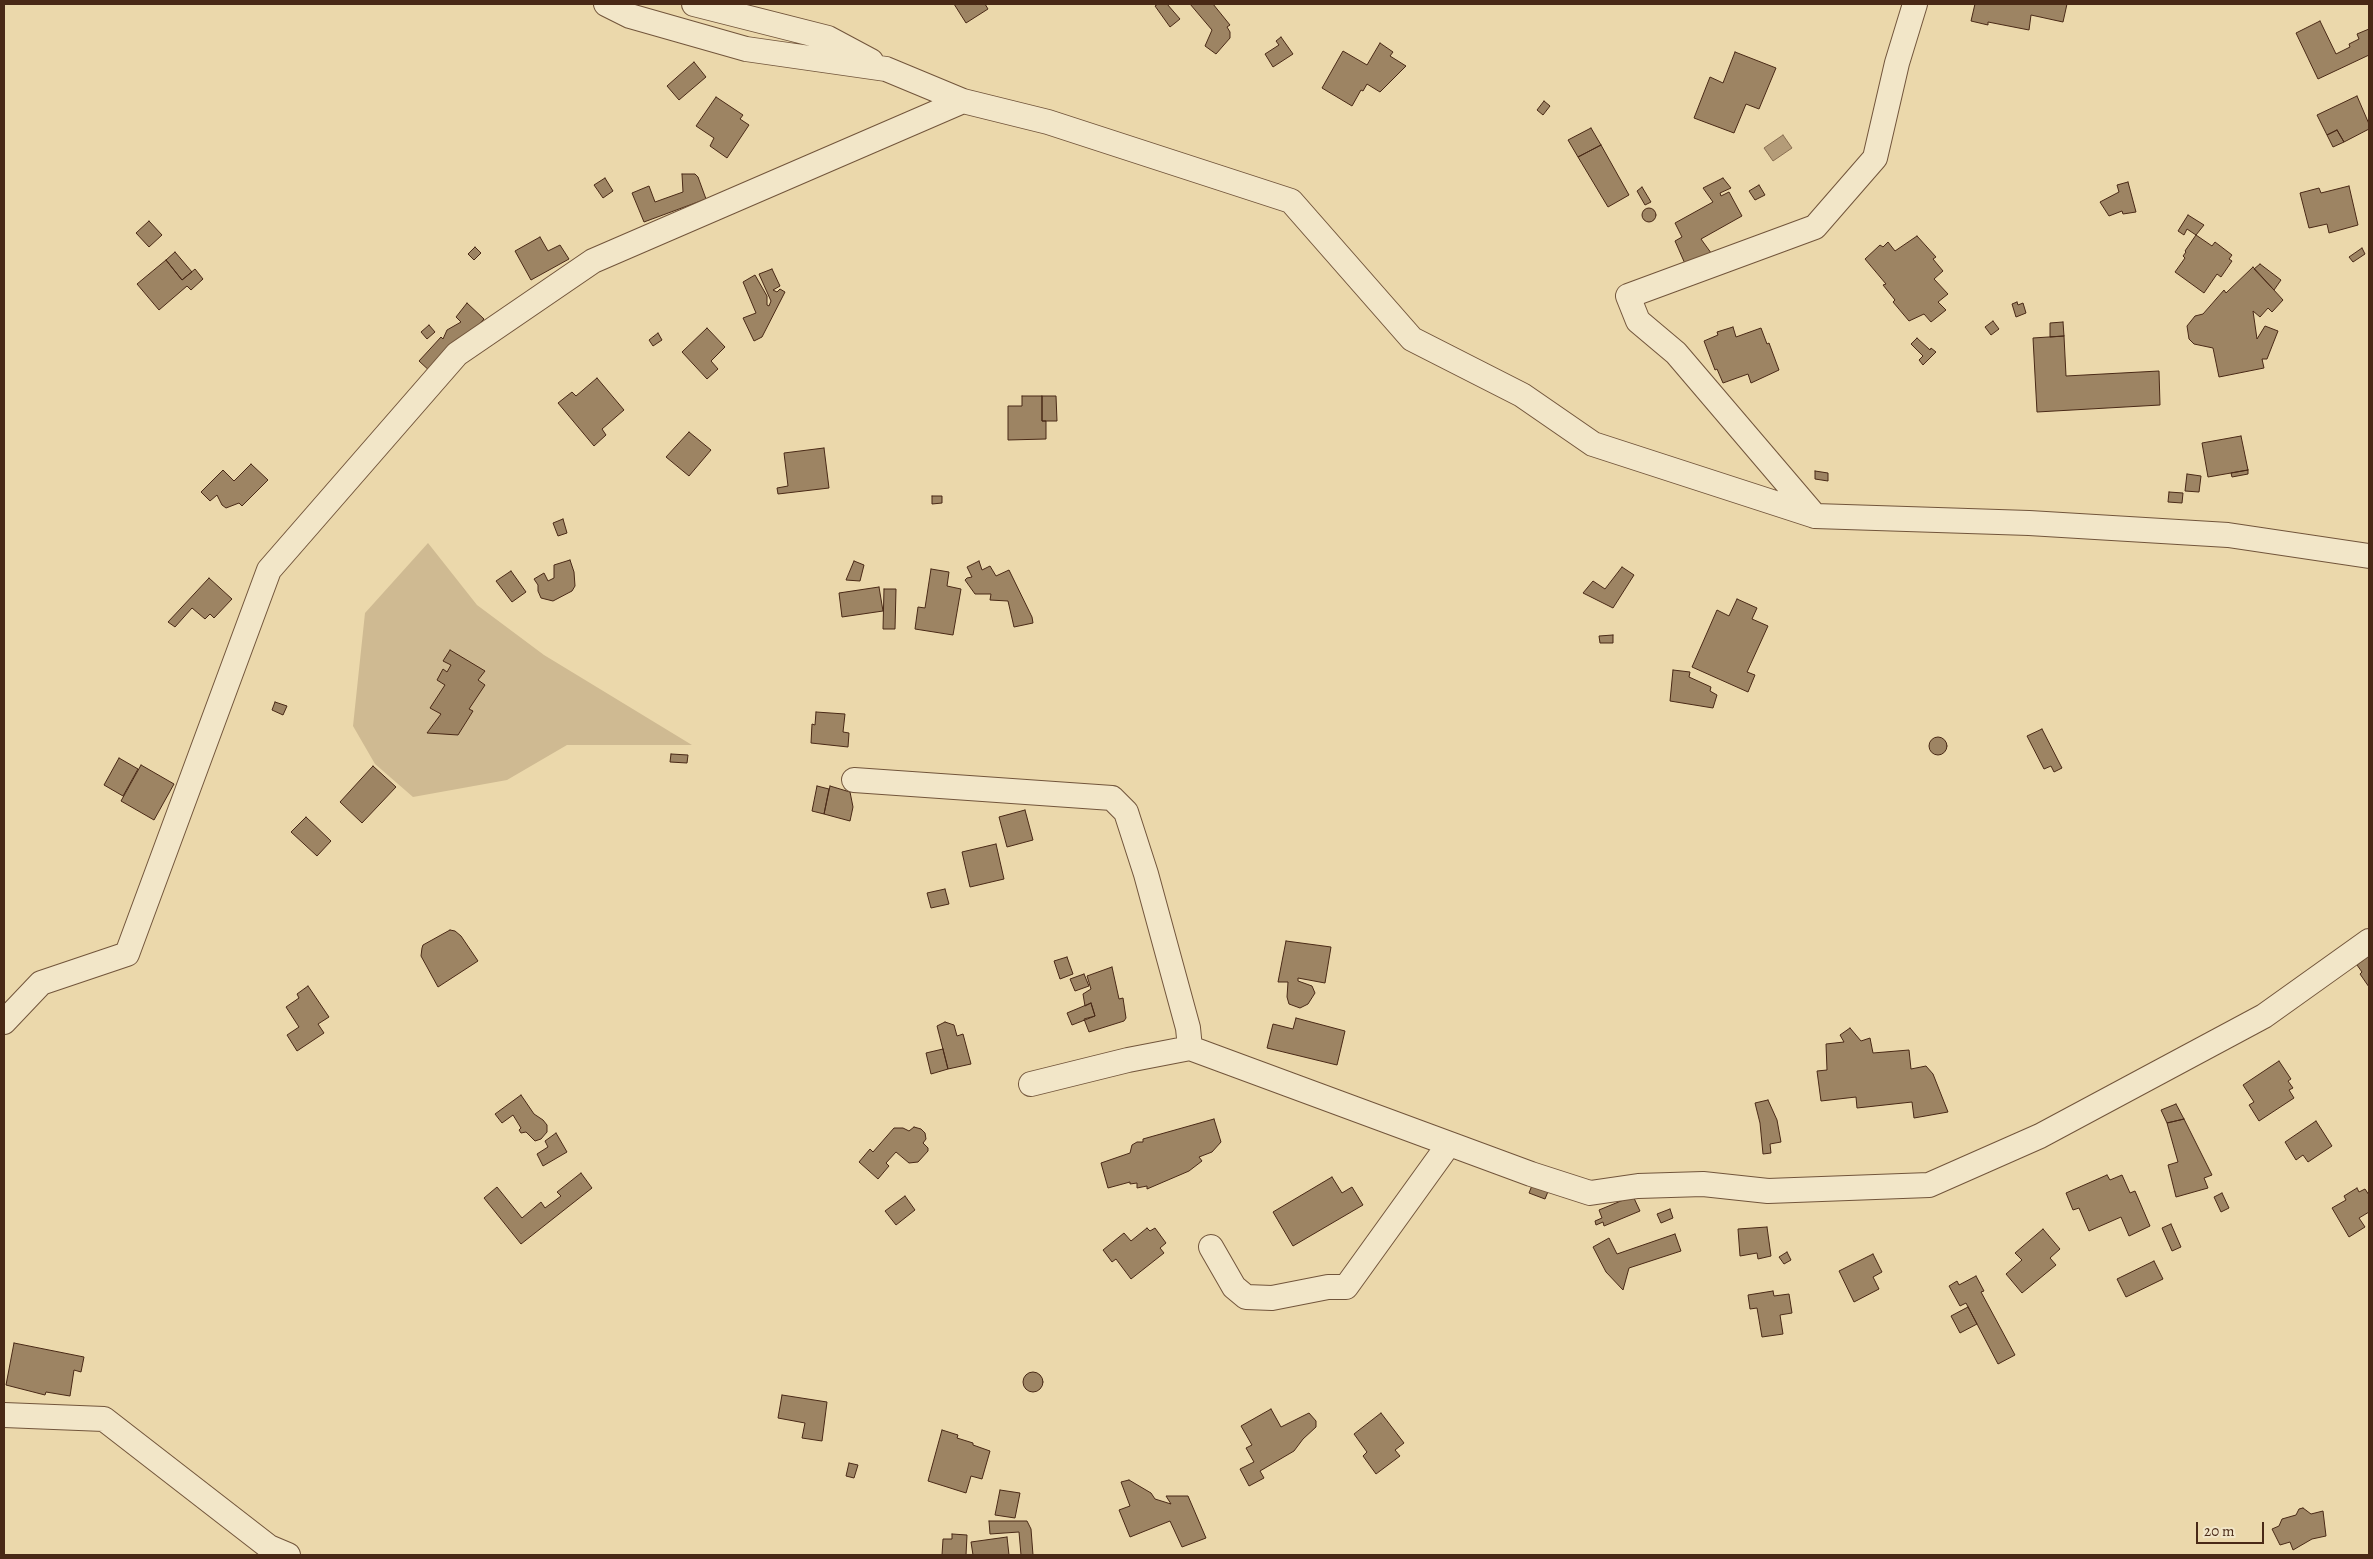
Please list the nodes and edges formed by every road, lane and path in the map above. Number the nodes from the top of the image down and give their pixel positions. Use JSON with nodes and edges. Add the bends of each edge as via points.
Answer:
{"nodes":[{"id":1,"x":606,"y":4,"type":"edge"},
{"id":2,"x":694,"y":4,"type":"edge"},
{"id":3,"x":1915,"y":4,"type":"edge"},
{"id":4,"x":886,"y":69,"type":"junction"},
{"id":5,"x":963,"y":101,"type":"junction"},
{"id":6,"x":1815,"y":516,"type":"junction"},
{"id":7,"x":2369,"y":556,"type":"edge"},
{"id":8,"x":854,"y":780,"type":"dead end"},
{"id":9,"x":2369,"y":941,"type":"edge"},
{"id":10,"x":4,"y":1022,"type":"edge"},
{"id":11,"x":1190,"y":1048,"type":"junction"},
{"id":12,"x":1031,"y":1084,"type":"dead end"},
{"id":13,"x":1449,"y":1144,"type":"junction"},
{"id":14,"x":1211,"y":1247,"type":"dead end"},
{"id":15,"x":4,"y":1415,"type":"edge"},
{"id":16,"x":288,"y":1555,"type":"edge"}],
"edges":[{"from":1,"to":4,"type":"street","via":[[630,16],[746,49]]},
{"from":2,"to":4,"type":"street","via":[[828,38]]},
{"from":3,"to":6,"type":"street","via":[[1875,158],[1815,226],[1628,296],[1638,321],[1676,353]]},
{"from":4,"to":5,"type":"street"},
{"from":5,"to":6,"type":"street","via":[[1048,122],[1291,201],[1412,339],[1522,394],[1593,444]]},
{"from":5,"to":10,"type":"street","via":[[593,261],[457,354],[269,570],[128,954],[42,983]]},
{"from":6,"to":7,"type":"street","via":[[2029,523],[2228,535]]},
{"from":8,"to":11,"type":"street","via":[[1112,798],[1126,812],[1143,865],[1188,1028]]},
{"from":9,"to":13,"type":"street","via":[[2264,1016],[2040,1136],[1929,1185],[1768,1191],[1703,1184],[1638,1186],[1590,1193]]},
{"from":11,"to":12,"type":"street"},
{"from":11,"to":13,"type":"street"},
{"from":13,"to":14,"type":"street","via":[[1346,1287],[1328,1287],[1272,1298],[1246,1297],[1234,1287]]},
{"from":15,"to":16,"type":"street","via":[[104,1419],[269,1547]]}]}
